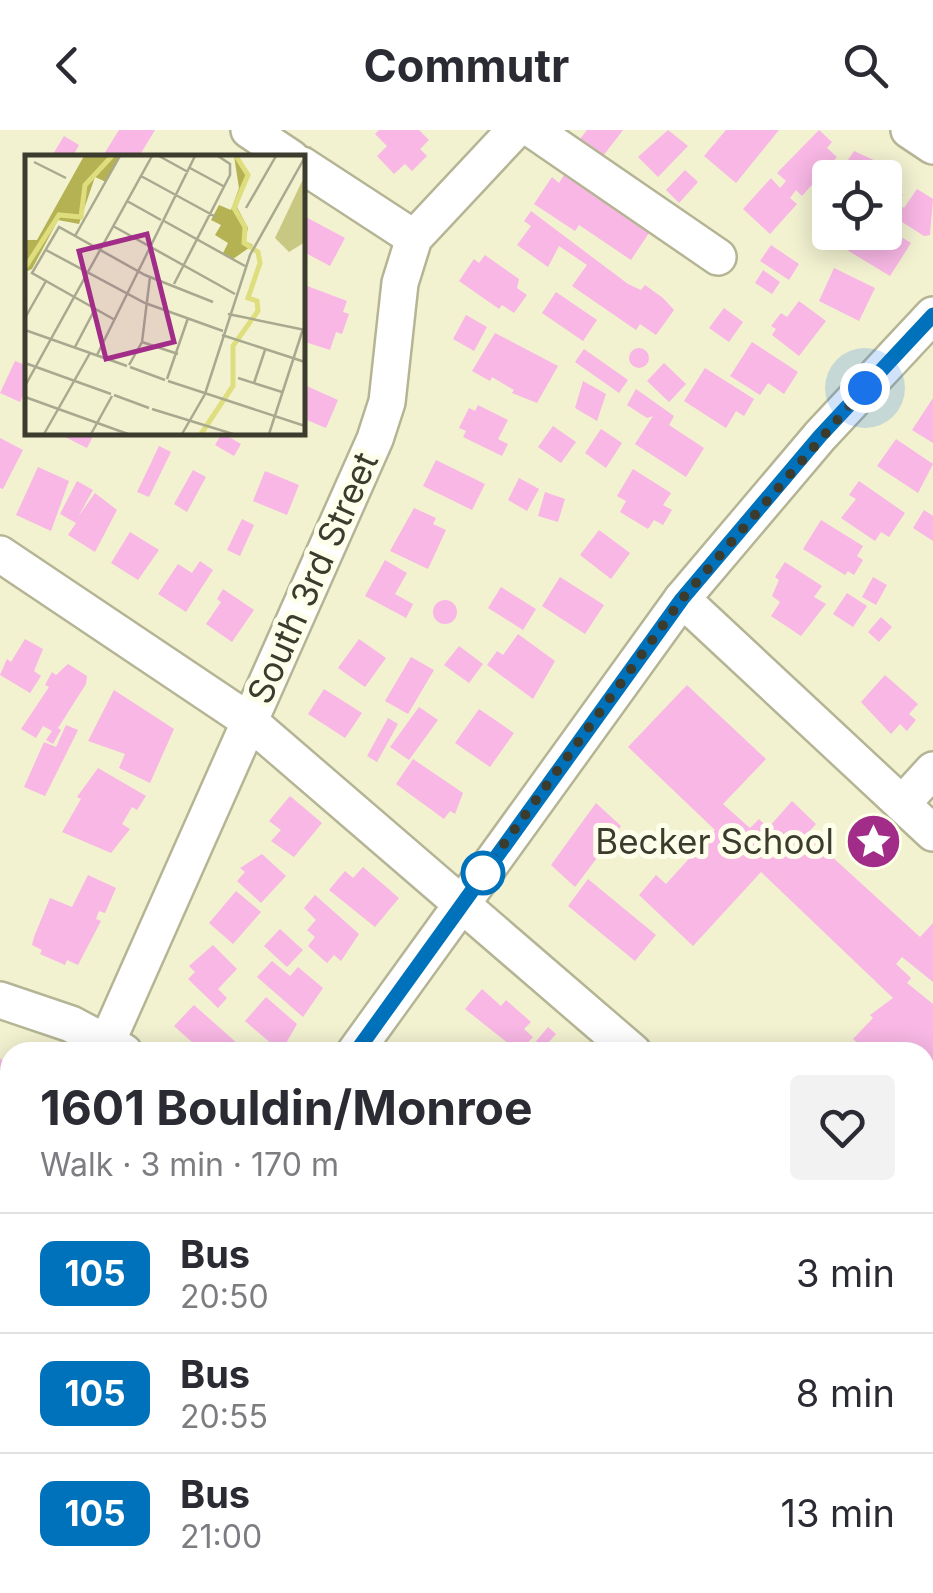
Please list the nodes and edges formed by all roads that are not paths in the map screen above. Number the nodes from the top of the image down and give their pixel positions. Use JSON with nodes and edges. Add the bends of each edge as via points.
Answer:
{"nodes":[{"id":1,"x":249,"y":130,"type":"edge"},
{"id":2,"x":515,"y":130,"type":"edge"},
{"id":3,"x":533,"y":130,"type":"edge"},
{"id":4,"x":909,"y":130,"type":"edge"},
{"id":5,"x":933,"y":146,"type":"edge"},
{"id":6,"x":286,"y":155,"type":"edge"},
{"id":7,"x":305,"y":167,"type":"edge"},
{"id":8,"x":414,"y":238,"type":"junction"},
{"id":9,"x":718,"y":256,"type":"dead end"},
{"id":10,"x":933,"y":315,"type":"edge"},
{"id":11,"x":0,"y":554,"type":"edge"},
{"id":12,"x":682,"y":599,"type":"junction"},
{"id":13,"x":249,"y":720,"type":"junction"},
{"id":14,"x":933,"y":770,"type":"edge"},
{"id":15,"x":902,"y":804,"type":"junction"},
{"id":16,"x":933,"y":833,"type":"edge"},
{"id":17,"x":462,"y":902,"type":"junction"},
{"id":18,"x":0,"y":1000,"type":"edge"},
{"id":19,"x":106,"y":1042,"type":"edge"},
{"id":20,"x":118,"y":1042,"type":"edge"},
{"id":21,"x":363,"y":1042,"type":"edge"},
{"id":22,"x":622,"y":1042,"type":"edge"}],
"edges":[{"from":1,"to":6,"type":"street"},
{"from":2,"to":8,"type":"street","name":"South 3rd Street"},
{"from":3,"to":9,"type":"street"},
{"from":4,"to":5,"type":"street"},
{"from":7,"to":8,"type":"street"},
{"from":8,"to":13,"type":"street","name":"South 3rd Street","via":[[375,439]]},
{"from":10,"to":12,"type":"street"},
{"from":11,"to":13,"type":"street"},
{"from":12,"to":15,"type":"street"},
{"from":12,"to":17,"type":"street"},
{"from":13,"to":17,"type":"street"},
{"from":13,"to":20,"type":"street","name":"South 3rd Street"},
{"from":14,"to":15,"type":"street"},
{"from":15,"to":16,"type":"street"},
{"from":17,"to":21,"type":"street"},
{"from":17,"to":22,"type":"street"},
{"from":18,"to":19,"type":"street"}]}
